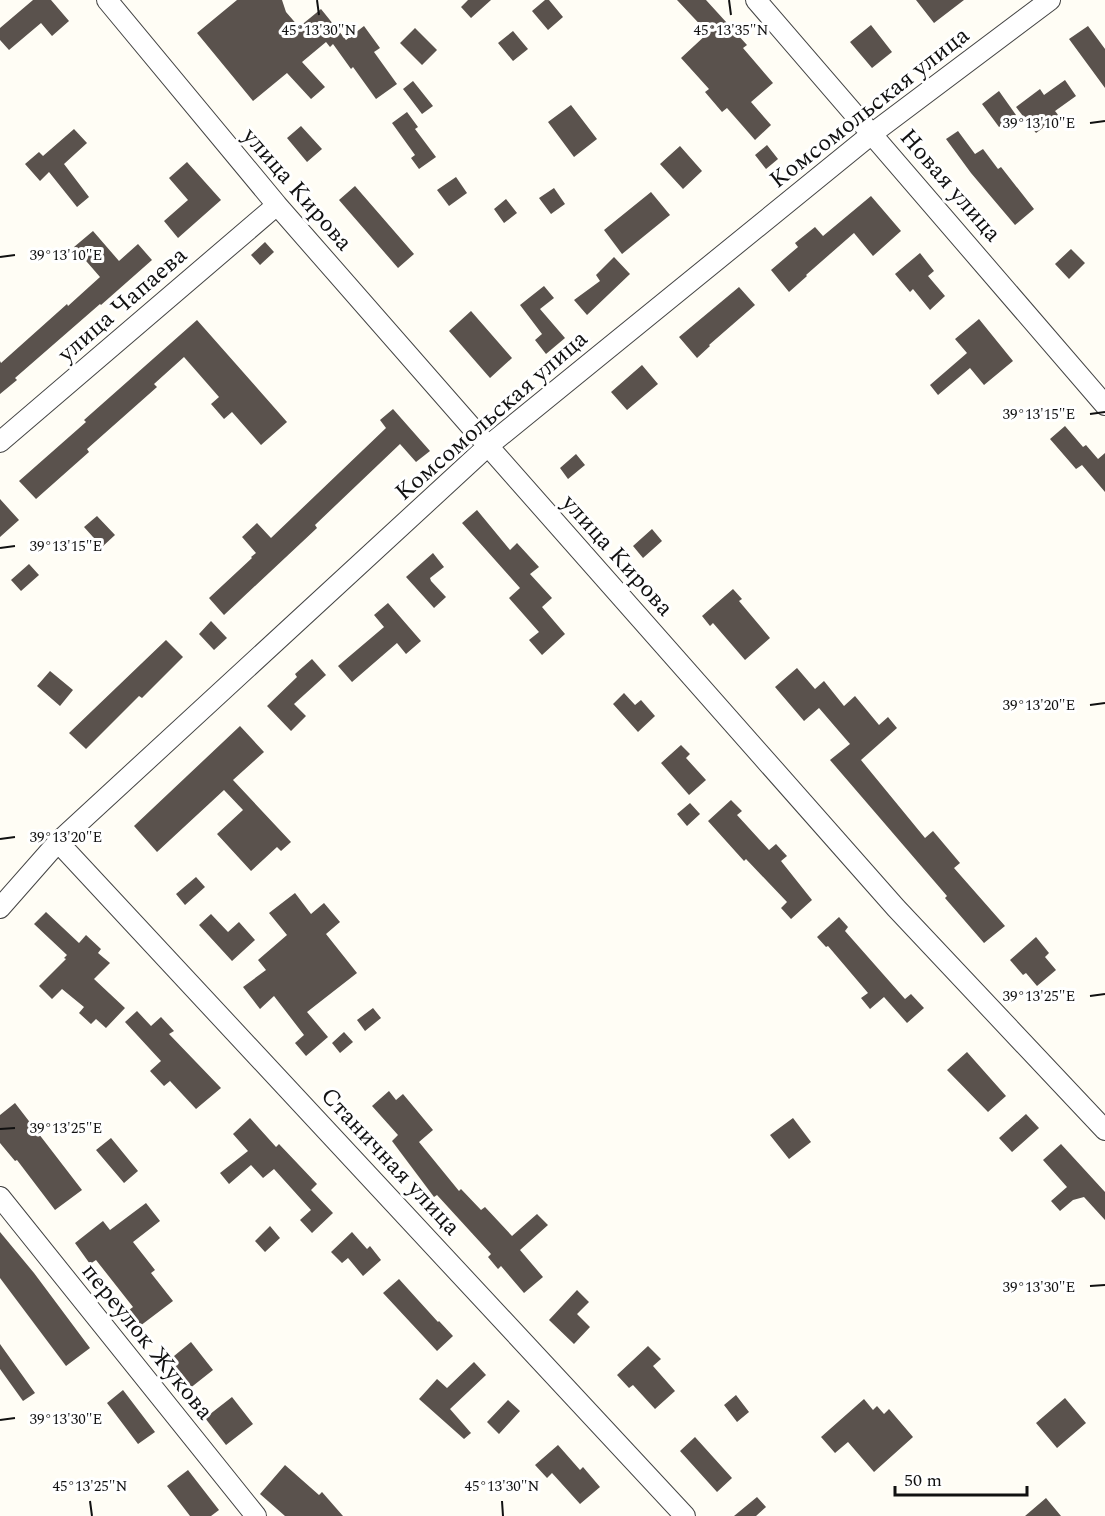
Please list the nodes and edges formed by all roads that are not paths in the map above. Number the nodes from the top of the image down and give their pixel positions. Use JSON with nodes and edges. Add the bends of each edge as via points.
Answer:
{"nodes":[{"id":1,"x":107,"y":0,"type":"edge"},
{"id":2,"x":756,"y":0,"type":"edge"},
{"id":3,"x":1050,"y":0,"type":"edge"},
{"id":4,"x":873,"y":133,"type":"junction"},
{"id":5,"x":277,"y":205,"type":"junction"},
{"id":6,"x":1105,"y":405,"type":"edge"},
{"id":7,"x":0,"y":442,"type":"edge"},
{"id":8,"x":488,"y":446,"type":"junction"},
{"id":9,"x":58,"y":842,"type":"junction"},
{"id":10,"x":0,"y":908,"type":"edge"},
{"id":11,"x":1105,"y":1130,"type":"edge"},
{"id":12,"x":0,"y":1197,"type":"edge"},
{"id":13,"x":256,"y":1516,"type":"edge"},
{"id":14,"x":686,"y":1516,"type":"edge"}],
"edges":[{"from":1,"to":5,"type":"street","name":"улица Кирова"},
{"from":2,"to":4,"type":"street","name":"Новая улица"},
{"from":3,"to":4,"type":"street","name":"Комсомольская улица"},
{"from":4,"to":6,"type":"street","name":"Новая улица"},
{"from":4,"to":8,"type":"street","name":"Комсомольская улица"},
{"from":5,"to":7,"type":"street","name":"улица Чапаева"},
{"from":5,"to":8,"type":"street","name":"улица Кирова"},
{"from":8,"to":9,"type":"street","name":"Комсомольская улица"},
{"from":8,"to":11,"type":"street","name":"улица Кирова","via":[[896,908]]},
{"from":9,"to":10,"type":"street","name":"Комсомольская улица"},
{"from":9,"to":14,"type":"street","name":"Станичная улица"},
{"from":12,"to":13,"type":"street","name":"переулок Жукова"}]}
